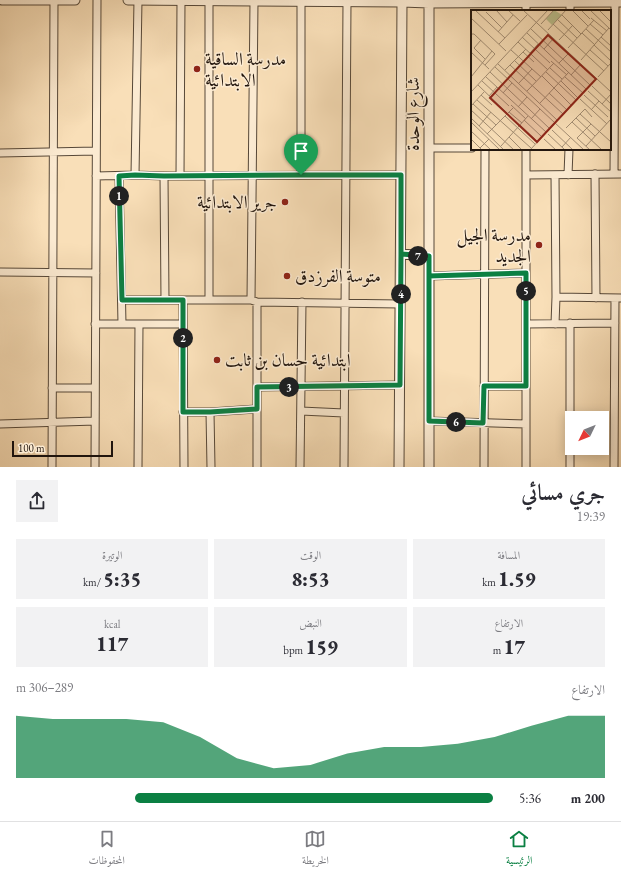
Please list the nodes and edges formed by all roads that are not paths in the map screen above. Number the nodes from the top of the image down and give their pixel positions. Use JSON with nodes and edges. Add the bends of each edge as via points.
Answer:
{"nodes":[{"id":1,"x":2,"y":0,"type":"edge"},
{"id":2,"x":54,"y":0,"type":"edge"},
{"id":3,"x":75,"y":0,"type":"edge"},
{"id":4,"x":97,"y":0,"type":"edge"},
{"id":5,"x":128,"y":0,"type":"edge"},
{"id":6,"x":138,"y":0,"type":"edge"},
{"id":7,"x":182,"y":1,"type":"edge"},
{"id":8,"x":209,"y":1,"type":"junction"},
{"id":9,"x":254,"y":1,"type":"junction"},
{"id":10,"x":301,"y":1,"type":"junction"},
{"id":11,"x":429,"y":1,"type":"edge"},
{"id":12,"x":347,"y":2,"type":"junction"},
{"id":13,"x":402,"y":2,"type":"junction"},
{"id":14,"x":618,"y":2,"type":"edge"},
{"id":15,"x":486,"y":6,"type":"edge"},
{"id":16,"x":526,"y":6,"type":"edge"},
{"id":17,"x":570,"y":7,"type":"edge"},
{"id":18,"x":429,"y":148,"type":"junction"},
{"id":19,"x":471,"y":148,"type":"edge"},
{"id":20,"x":485,"y":150,"type":"edge"},
{"id":21,"x":526,"y":150,"type":"edge"},
{"id":22,"x":568,"y":150,"type":"edge"},
{"id":23,"x":96,"y":151,"type":"junction"},
{"id":24,"x":54,"y":152,"type":"junction"},
{"id":25,"x":0,"y":153,"type":"edge"},
{"id":26,"x":595,"y":174,"type":"junction"},
{"id":27,"x":617,"y":174,"type":"edge"},
{"id":28,"x":135,"y":175,"type":"junction"},
{"id":29,"x":301,"y":175,"type":"junction"},
{"id":30,"x":346,"y":175,"type":"junction"},
{"id":31,"x":401,"y":175,"type":"junction"},
{"id":32,"x":526,"y":175,"type":"junction"},
{"id":33,"x":555,"y":175,"type":"junction"},
{"id":34,"x":568,"y":175,"type":"junction"},
{"id":35,"x":96,"y":176,"type":"junction"},
{"id":36,"x":119,"y":176,"type":"junction"},
{"id":37,"x":164,"y":176,"type":"junction"},
{"id":38,"x":180,"y":176,"type":"junction"},
{"id":39,"x":209,"y":176,"type":"junction"},
{"id":40,"x":252,"y":176,"type":"junction"},
{"id":41,"x":401,"y":254,"type":"junction"},
{"id":42,"x":429,"y":256,"type":"junction"},
{"id":43,"x":0,"y":272,"type":"edge"},
{"id":44,"x":53,"y":273,"type":"junction"},
{"id":45,"x":96,"y":273,"type":"junction"},
{"id":46,"x":526,"y":273,"type":"junction"},
{"id":47,"x":484,"y":274,"type":"junction"},
{"id":48,"x":429,"y":276,"type":"junction"},
{"id":49,"x":556,"y":297,"type":"junction"},
{"id":50,"x":596,"y":298,"type":"junction"},
{"id":51,"x":618,"y":298,"type":"edge"},
{"id":52,"x":122,"y":300,"type":"junction"},
{"id":53,"x":165,"y":300,"type":"junction"},
{"id":54,"x":183,"y":300,"type":"junction"},
{"id":55,"x":209,"y":300,"type":"junction"},
{"id":56,"x":254,"y":301,"type":"junction"},
{"id":57,"x":302,"y":302,"type":"junction"},
{"id":58,"x":345,"y":303,"type":"junction"},
{"id":59,"x":400,"y":304,"type":"junction"},
{"id":60,"x":570,"y":323,"type":"junction"},
{"id":61,"x":615,"y":323,"type":"junction"},
{"id":62,"x":95,"y":324,"type":"junction"},
{"id":63,"x":122,"y":324,"type":"junction"},
{"id":64,"x":139,"y":324,"type":"junction"},
{"id":65,"x":183,"y":324,"type":"junction"},
{"id":66,"x":526,"y":324,"type":"junction"},
{"id":67,"x":555,"y":324,"type":"junction"},
{"id":68,"x":400,"y":385,"type":"junction"},
{"id":69,"x":301,"y":386,"type":"junction"},
{"id":70,"x":344,"y":386,"type":"junction"},
{"id":71,"x":484,"y":386,"type":"junction"},
{"id":72,"x":526,"y":386,"type":"junction"},
{"id":73,"x":257,"y":387,"type":"junction"},
{"id":74,"x":52,"y":388,"type":"junction"},
{"id":75,"x":95,"y":388,"type":"junction"},
{"id":76,"x":257,"y":409,"type":"junction"},
{"id":77,"x":301,"y":411,"type":"junction"},
{"id":78,"x":183,"y":412,"type":"junction"},
{"id":79,"x":210,"y":412,"type":"junction"},
{"id":80,"x":344,"y":413,"type":"junction"},
{"id":81,"x":617,"y":418,"type":"edge"},
{"id":82,"x":52,"y":421,"type":"junction"},
{"id":83,"x":95,"y":421,"type":"junction"},
{"id":84,"x":429,"y":421,"type":"junction"},
{"id":85,"x":483,"y":423,"type":"junction"},
{"id":86,"x":0,"y":424,"type":"edge"},
{"id":87,"x":526,"y":424,"type":"junction"},
{"id":88,"x":52,"y":467,"type":"edge"},
{"id":89,"x":95,"y":467,"type":"edge"},
{"id":90,"x":138,"y":467,"type":"edge"},
{"id":91,"x":184,"y":467,"type":"edge"},
{"id":92,"x":211,"y":467,"type":"edge"},
{"id":93,"x":257,"y":467,"type":"edge"},
{"id":94,"x":300,"y":467,"type":"edge"},
{"id":95,"x":344,"y":467,"type":"edge"},
{"id":96,"x":400,"y":467,"type":"edge"},
{"id":97,"x":429,"y":467,"type":"edge"},
{"id":98,"x":484,"y":467,"type":"edge"},
{"id":99,"x":526,"y":467,"type":"edge"},
{"id":100,"x":570,"y":467,"type":"edge"},
{"id":101,"x":614,"y":467,"type":"edge"}],
"edges":[{"from":1,"to":2,"type":"street"},
{"from":2,"to":3,"type":"street"},
{"from":2,"to":24,"type":"street"},
{"from":4,"to":23,"type":"street"},
{"from":5,"to":6,"type":"street"},
{"from":6,"to":7,"type":"street"},
{"from":6,"to":28,"type":"street"},
{"from":7,"to":8,"type":"street"},
{"from":7,"to":38,"type":"street"},
{"from":8,"to":9,"type":"street"},
{"from":8,"to":39,"type":"street"},
{"from":9,"to":10,"type":"street"},
{"from":9,"to":40,"type":"street"},
{"from":10,"to":12,"type":"street"},
{"from":10,"to":29,"type":"street"},
{"from":11,"to":13,"type":"street"},
{"from":11,"to":15,"type":"street"},
{"from":11,"to":18,"type":"street","name":"شارع الوحدة"},
{"from":12,"to":13,"type":"street"},
{"from":12,"to":30,"type":"street"},
{"from":13,"to":31,"type":"street","name":"شارع الوحدة"},
{"from":14,"to":17,"type":"street"},
{"from":14,"to":27,"type":"street"},
{"from":15,"to":16,"type":"street"},
{"from":16,"to":17,"type":"street"},
{"from":18,"to":19,"type":"street"},
{"from":18,"to":42,"type":"street","name":"شارع الوحدة"},
{"from":20,"to":47,"type":"street"},
{"from":21,"to":32,"type":"street"},
{"from":22,"to":34,"type":"street"},
{"from":23,"to":24,"type":"street"},
{"from":23,"to":35,"type":"street"},
{"from":24,"to":25,"type":"street"},
{"from":24,"to":44,"type":"street"},
{"from":26,"to":27,"type":"street"},
{"from":26,"to":34,"type":"street"},
{"from":26,"to":50,"type":"street"},
{"from":28,"to":36,"type":"street"},
{"from":28,"to":37,"type":"street"},
{"from":29,"to":30,"type":"street"},
{"from":29,"to":40,"type":"street"},
{"from":30,"to":31,"type":"street"},
{"from":30,"to":58,"type":"street"},
{"from":31,"to":41,"type":"street","name":"شارع الوحدة"},
{"from":32,"to":33,"type":"street"},
{"from":32,"to":46,"type":"street"},
{"from":33,"to":34,"type":"street"},
{"from":33,"to":49,"type":"street"},
{"from":35,"to":36,"type":"street"},
{"from":35,"to":45,"type":"street"},
{"from":36,"to":52,"type":"street"},
{"from":37,"to":38,"type":"street"},
{"from":37,"to":53,"type":"street"},
{"from":38,"to":39,"type":"street"},
{"from":39,"to":40,"type":"street"},
{"from":39,"to":55,"type":"street"},
{"from":40,"to":56,"type":"street"},
{"from":41,"to":42,"type":"street"},
{"from":41,"to":59,"type":"street","name":"شارع الوحدة"},
{"from":42,"to":48,"type":"street","name":"شارع الوحدة"},
{"from":43,"to":44,"type":"street"},
{"from":44,"to":45,"type":"street"},
{"from":44,"to":74,"type":"street"},
{"from":45,"to":62,"type":"street"},
{"from":46,"to":47,"type":"street"},
{"from":46,"to":66,"type":"street"},
{"from":47,"to":48,"type":"street"},
{"from":47,"to":71,"type":"street"},
{"from":48,"to":84,"type":"street","name":"شارع الوحدة"},
{"from":49,"to":50,"type":"street"},
{"from":49,"to":67,"type":"street"},
{"from":50,"to":51,"type":"street"},
{"from":51,"to":61,"type":"street"},
{"from":52,"to":53,"type":"street"},
{"from":52,"to":63,"type":"street"},
{"from":53,"to":54,"type":"street"},
{"from":54,"to":55,"type":"street"},
{"from":54,"to":65,"type":"street"},
{"from":55,"to":56,"type":"street"},
{"from":56,"to":57,"type":"street"},
{"from":56,"to":73,"type":"street"},
{"from":57,"to":58,"type":"street"},
{"from":57,"to":69,"type":"street"},
{"from":58,"to":59,"type":"street"},
{"from":58,"to":70,"type":"street"},
{"from":59,"to":68,"type":"street","name":"شارع الوحدة"},
{"from":60,"to":61,"type":"street"},
{"from":60,"to":67,"type":"street"},
{"from":60,"to":100,"type":"street"},
{"from":61,"to":81,"type":"street"},
{"from":62,"to":63,"type":"street"},
{"from":62,"to":75,"type":"street"},
{"from":63,"to":64,"type":"street"},
{"from":64,"to":65,"type":"street"},
{"from":64,"to":90,"type":"street"},
{"from":65,"to":78,"type":"street"},
{"from":66,"to":67,"type":"street"},
{"from":66,"to":72,"type":"street"},
{"from":68,"to":70,"type":"street"},
{"from":68,"to":96,"type":"street","name":"شارع الوحدة"},
{"from":69,"to":70,"type":"street"},
{"from":69,"to":73,"type":"street"},
{"from":69,"to":77,"type":"street"},
{"from":70,"to":80,"type":"street"},
{"from":71,"to":72,"type":"street"},
{"from":71,"to":85,"type":"street"},
{"from":72,"to":87,"type":"street"},
{"from":73,"to":76,"type":"street"},
{"from":74,"to":75,"type":"street"},
{"from":74,"to":82,"type":"street"},
{"from":75,"to":83,"type":"street"},
{"from":76,"to":79,"type":"street"},
{"from":76,"to":93,"type":"street"},
{"from":77,"to":80,"type":"street"},
{"from":77,"to":94,"type":"street"},
{"from":78,"to":79,"type":"street"},
{"from":78,"to":91,"type":"street"},
{"from":79,"to":92,"type":"street"},
{"from":80,"to":95,"type":"street"},
{"from":81,"to":101,"type":"street"},
{"from":82,"to":83,"type":"street"},
{"from":82,"to":86,"type":"street"},
{"from":82,"to":88,"type":"street"},
{"from":83,"to":89,"type":"street"},
{"from":84,"to":85,"type":"street"},
{"from":84,"to":97,"type":"street","name":"شارع الوحدة"},
{"from":85,"to":87,"type":"street"},
{"from":85,"to":98,"type":"street"},
{"from":87,"to":99,"type":"street"}]}
